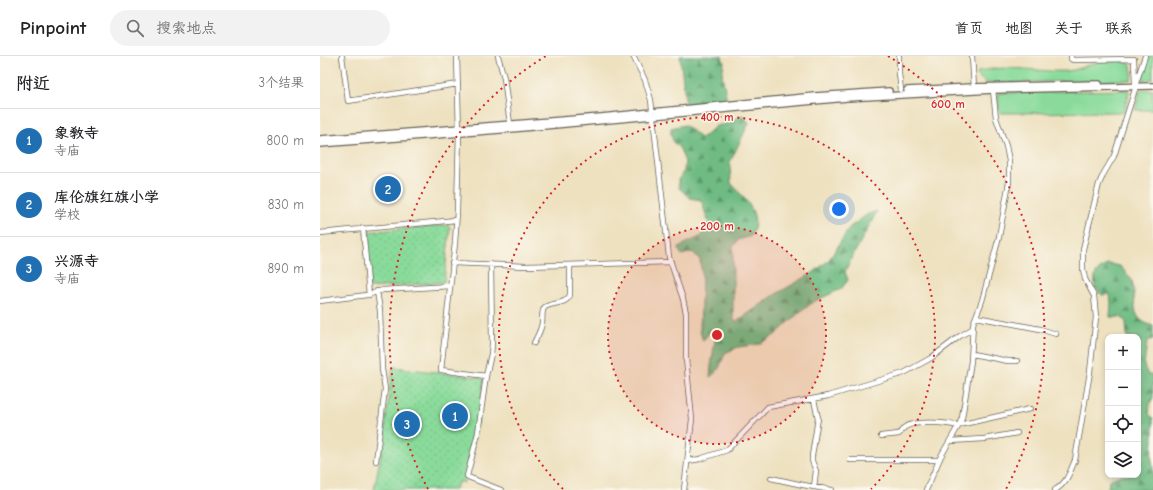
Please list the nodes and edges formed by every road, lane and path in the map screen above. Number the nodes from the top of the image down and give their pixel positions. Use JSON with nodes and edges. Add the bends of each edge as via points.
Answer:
{"nodes":[{"id":1,"x":342,"y":56,"type":"edge"},
{"id":2,"x":457,"y":56,"type":"edge"},
{"id":3,"x":498,"y":56,"type":"edge"},
{"id":4,"x":633,"y":56,"type":"edge"},
{"id":5,"x":899,"y":56,"type":"edge"},
{"id":6,"x":972,"y":56,"type":"edge"},
{"id":7,"x":1071,"y":56,"type":"edge"},
{"id":8,"x":1145,"y":56,"type":"edge"},
{"id":9,"x":1153,"y":82,"type":"edge"},
{"id":10,"x":458,"y":84,"type":"junction"},
{"id":11,"x":1136,"y":84,"type":"junction"},
{"id":12,"x":1153,"y":86,"type":"edge"},
{"id":13,"x":974,"y":87,"type":"junction"},
{"id":14,"x":901,"y":90,"type":"junction"},
{"id":15,"x":993,"y":90,"type":"junction"},
{"id":16,"x":654,"y":114,"type":"junction"},
{"id":17,"x":510,"y":124,"type":"junction"},
{"id":18,"x":459,"y":131,"type":"junction"},
{"id":19,"x":320,"y":139,"type":"edge"},
{"id":20,"x":320,"y":144,"type":"edge"},
{"id":21,"x":456,"y":220,"type":"junction"},
{"id":22,"x":363,"y":228,"type":"junction"},
{"id":23,"x":320,"y":233,"type":"edge"},
{"id":24,"x":671,"y":262,"type":"junction"},
{"id":25,"x":452,"y":263,"type":"junction"},
{"id":26,"x":491,"y":264,"type":"junction"},
{"id":27,"x":570,"y":265,"type":"junction"},
{"id":28,"x":450,"y":286,"type":"junction"},
{"id":29,"x":378,"y":291,"type":"junction"},
{"id":30,"x":369,"y":295,"type":"junction"},
{"id":31,"x":320,"y":301,"type":"edge"},
{"id":32,"x":976,"y":317,"type":"junction"},
{"id":33,"x":972,"y":329,"type":"junction"},
{"id":34,"x":1056,"y":334,"type":"dead end"},
{"id":35,"x":534,"y":343,"type":"dead end"},
{"id":36,"x":972,"y":354,"type":"junction"},
{"id":37,"x":1017,"y":361,"type":"dead end"},
{"id":38,"x":486,"y":376,"type":"junction"},
{"id":39,"x":814,"y":400,"type":"junction"},
{"id":40,"x":1030,"y":409,"type":"dead end"},
{"id":41,"x":959,"y":425,"type":"junction"},
{"id":42,"x":1017,"y":433,"type":"dead end"},
{"id":43,"x":881,"y":436,"type":"dead end"},
{"id":44,"x":950,"y":441,"type":"junction"},
{"id":45,"x":850,"y":460,"type":"dead end"},
{"id":46,"x":939,"y":460,"type":"junction"},
{"id":47,"x":376,"y":461,"type":"dead end"},
{"id":48,"x":688,"y":461,"type":"junction"},
{"id":49,"x":771,"y":478,"type":"dead end"},
{"id":50,"x":814,"y":487,"type":"junction"},
{"id":51,"x":501,"y":490,"type":"edge"},
{"id":52,"x":684,"y":490,"type":"edge"},
{"id":53,"x":829,"y":490,"type":"edge"},
{"id":54,"x":926,"y":490,"type":"edge"},
{"id":55,"x":1058,"y":490,"type":"edge"}],
"edges":[{"from":1,"to":10,"type":"street","via":[[348,101]]},
{"from":2,"to":10,"type":"street"},
{"from":3,"to":17,"type":"street","via":[[504,78]]},
{"from":4,"to":16,"type":"street","via":[[646,80]]},
{"from":5,"to":14,"type":"street"},
{"from":6,"to":13,"type":"street"},
{"from":7,"to":11,"type":"street","via":[[1071,60],[1134,59]]},
{"from":8,"to":11,"type":"street"},
{"from":9,"to":11,"type":"main road"},
{"from":10,"to":18,"type":"street"},
{"from":11,"to":12,"type":"main road"},
{"from":11,"to":13,"type":"main road"},
{"from":11,"to":15,"type":"main road"},
{"from":11,"to":55,"type":"street","via":[[1114,156],[1099,184],[1083,249],[1085,279],[1095,301],[1094,340],[1075,460],[1069,478]]},
{"from":13,"to":14,"type":"main road"},
{"from":14,"to":16,"type":"main road"},
{"from":15,"to":16,"type":"main road","via":[[847,98]]},
{"from":15,"to":32,"type":"street","via":[[996,118],[1010,161],[1009,182],[999,237]]},
{"from":16,"to":17,"type":"main road"},
{"from":16,"to":18,"type":"main road"},
{"from":16,"to":24,"type":"street"},
{"from":17,"to":18,"type":"main road"},
{"from":18,"to":19,"type":"main road"},
{"from":18,"to":20,"type":"main road"},
{"from":18,"to":21,"type":"street"},
{"from":21,"to":22,"type":"street"},
{"from":21,"to":25,"type":"street"},
{"from":22,"to":23,"type":"street"},
{"from":22,"to":30,"type":"street"},
{"from":24,"to":27,"type":"street"},
{"from":24,"to":48,"type":"street","via":[[686,313],[686,354],[692,419]]},
{"from":25,"to":26,"type":"street"},
{"from":25,"to":28,"type":"street"},
{"from":26,"to":27,"type":"street"},
{"from":26,"to":38,"type":"street","via":[[492,344]]},
{"from":27,"to":35,"type":"street","via":[[569,298],[543,310],[542,323]]},
{"from":28,"to":29,"type":"street"},
{"from":28,"to":38,"type":"street","via":[[441,370]]},
{"from":29,"to":30,"type":"street"},
{"from":29,"to":47,"type":"street","via":[[385,389]]},
{"from":30,"to":31,"type":"street"},
{"from":32,"to":33,"type":"street"},
{"from":32,"to":34,"type":"street"},
{"from":33,"to":36,"type":"street"},
{"from":33,"to":39,"type":"street","via":[[931,358],[904,373]]},
{"from":36,"to":37,"type":"street"},
{"from":36,"to":41,"type":"street"},
{"from":38,"to":51,"type":"street","via":[[478,433],[467,476]]},
{"from":39,"to":48,"type":"street","via":[[768,407],[726,450]]},
{"from":39,"to":50,"type":"street","via":[[818,418],[812,456],[816,471]]},
{"from":40,"to":41,"type":"street"},
{"from":41,"to":43,"type":"street","via":[[916,424],[905,427],[899,434]]},
{"from":41,"to":44,"type":"street"},
{"from":42,"to":44,"type":"street","via":[[984,439]]},
{"from":44,"to":46,"type":"street"},
{"from":45,"to":46,"type":"street"},
{"from":46,"to":54,"type":"street"},
{"from":48,"to":52,"type":"street"},
{"from":49,"to":50,"type":"street"},
{"from":50,"to":53,"type":"street"}]}
